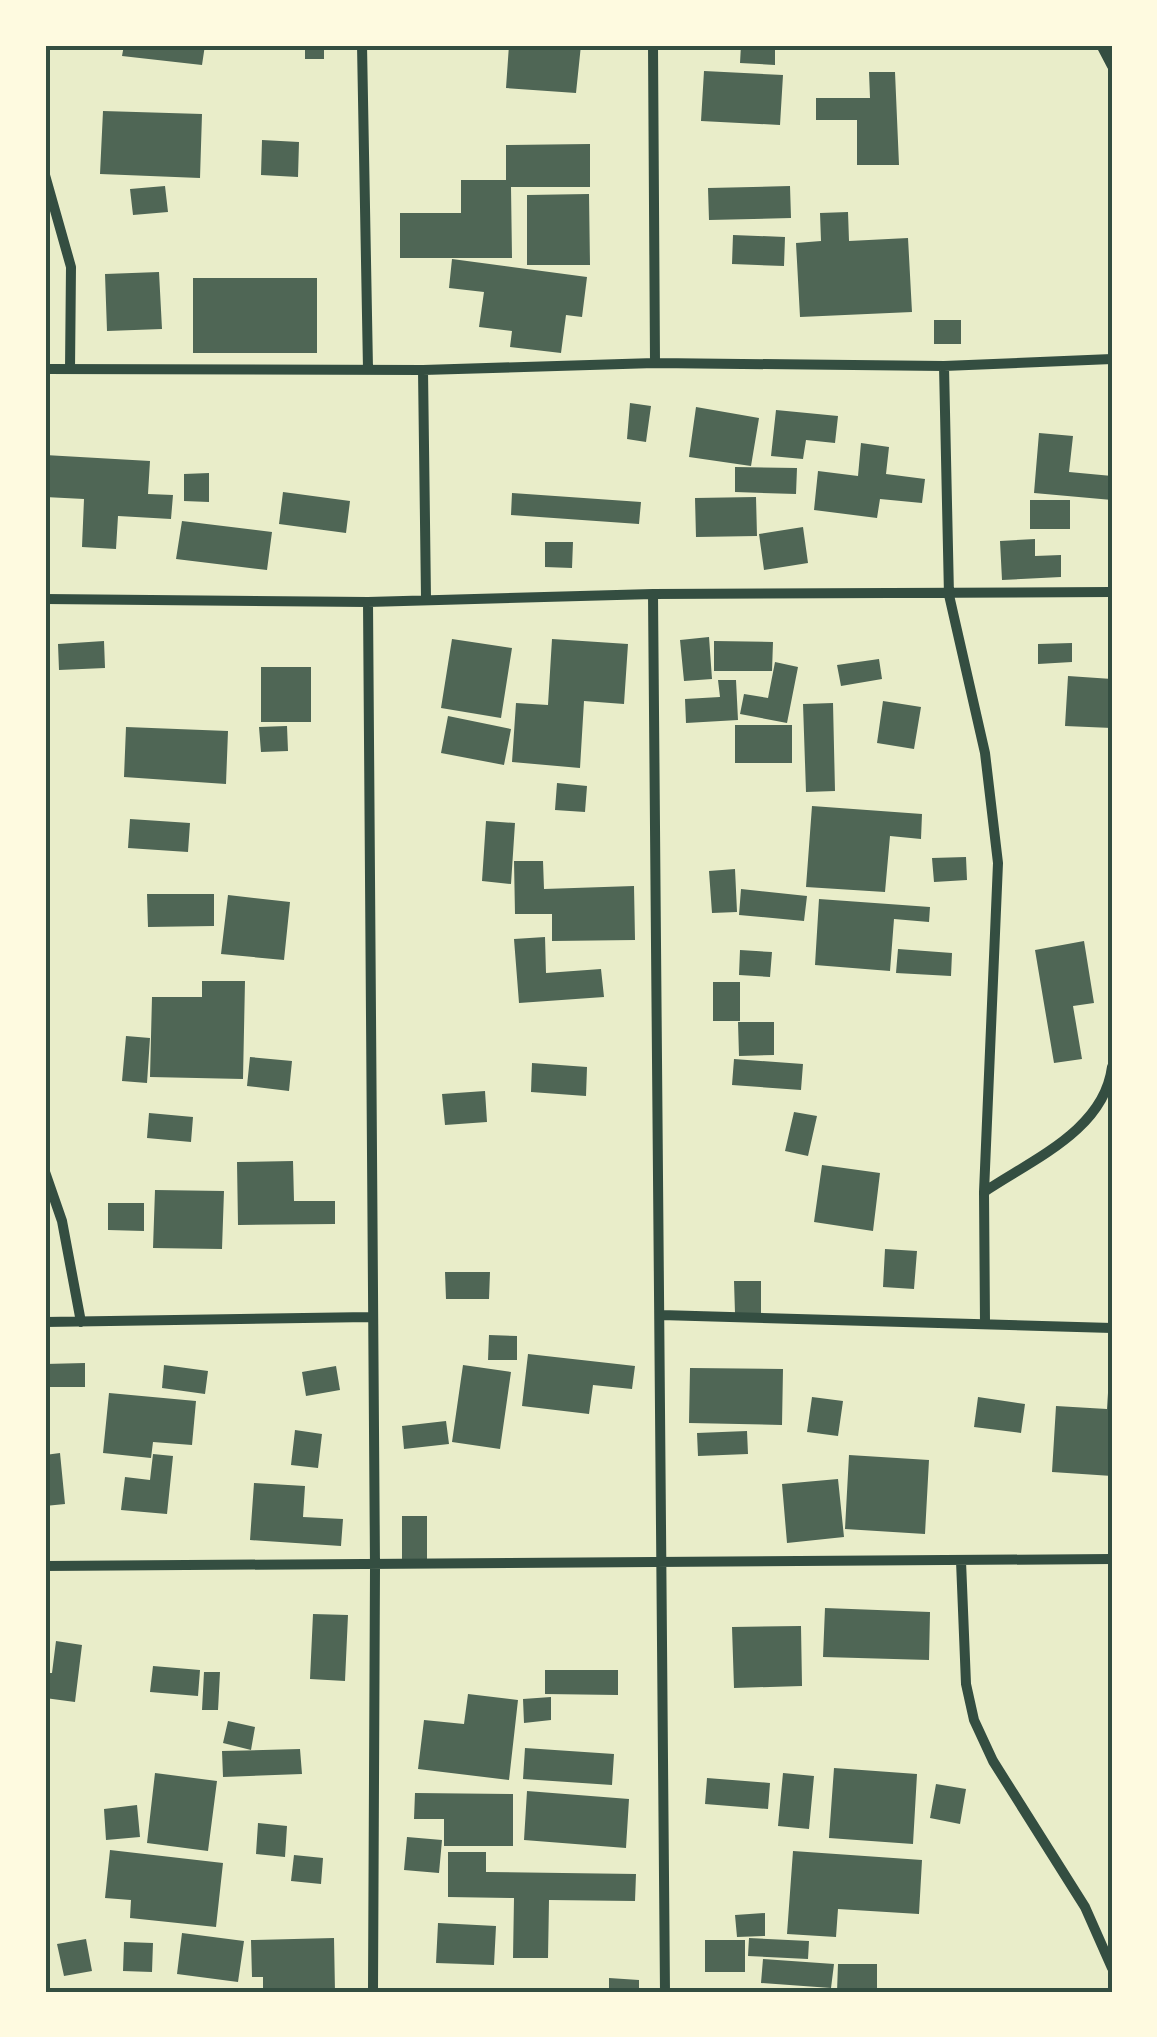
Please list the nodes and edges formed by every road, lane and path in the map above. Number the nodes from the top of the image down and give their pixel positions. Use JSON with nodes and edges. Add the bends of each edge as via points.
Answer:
{"nodes":[{"id":1,"x":362,"y":45,"type":"edge"},
{"id":2,"x":653,"y":45,"type":"edge"},
{"id":3,"x":1101,"y":45,"type":"edge"},
{"id":4,"x":1112,"y":66,"type":"edge"},
{"id":5,"x":45,"y":175,"type":"edge"},
{"id":6,"x":1112,"y":360,"type":"edge"},
{"id":7,"x":655,"y":363,"type":"junction"},
{"id":8,"x":944,"y":366,"type":"junction"},
{"id":9,"x":70,"y":368,"type":"junction"},
{"id":10,"x":45,"y":369,"type":"edge"},
{"id":11,"x":368,"y":369,"type":"junction"},
{"id":12,"x":423,"y":370,"type":"junction"},
{"id":13,"x":1112,"y":592,"type":"edge"},
{"id":14,"x":653,"y":594,"type":"junction"},
{"id":15,"x":949,"y":595,"type":"junction"},
{"id":16,"x":426,"y":598,"type":"junction"},
{"id":17,"x":45,"y":599,"type":"edge"},
{"id":18,"x":368,"y":602,"type":"junction"},
{"id":19,"x":1112,"y":1067,"type":"edge"},
{"id":20,"x":45,"y":1172,"type":"edge"},
{"id":21,"x":984,"y":1192,"type":"junction"},
{"id":22,"x":661,"y":1315,"type":"junction"},
{"id":23,"x":370,"y":1318,"type":"junction"},
{"id":24,"x":45,"y":1322,"type":"edge"},
{"id":25,"x":82,"y":1322,"type":"junction"},
{"id":26,"x":985,"y":1324,"type":"junction"},
{"id":27,"x":1112,"y":1328,"type":"edge"},
{"id":28,"x":1112,"y":1559,"type":"edge"},
{"id":29,"x":664,"y":1560,"type":"junction"},
{"id":30,"x":960,"y":1562,"type":"junction"},
{"id":31,"x":45,"y":1566,"type":"edge"},
{"id":32,"x":376,"y":1567,"type":"junction"},
{"id":33,"x":1112,"y":1968,"type":"edge"},
{"id":34,"x":373,"y":1992,"type":"edge"},
{"id":35,"x":665,"y":1992,"type":"edge"}],
"edges":[{"from":1,"to":11,"type":"street"},
{"from":2,"to":7,"type":"street"},
{"from":3,"to":4,"type":"street"},
{"from":5,"to":9,"type":"street","via":[[71,267]]},
{"from":6,"to":8,"type":"street"},
{"from":7,"to":8,"type":"street"},
{"from":7,"to":12,"type":"street"},
{"from":8,"to":15,"type":"street"},
{"from":9,"to":10,"type":"street"},
{"from":9,"to":11,"type":"street"},
{"from":11,"to":12,"type":"street"},
{"from":12,"to":16,"type":"street"},
{"from":13,"to":15,"type":"street"},
{"from":14,"to":15,"type":"street"},
{"from":14,"to":16,"type":"street"},
{"from":14,"to":22,"type":"street"},
{"from":15,"to":21,"type":"street","via":[[991,787],[998,863]]},
{"from":16,"to":18,"type":"street"},
{"from":17,"to":18,"type":"street"},
{"from":18,"to":23,"type":"street"},
{"from":19,"to":21,"type":"street","via":[[1106,1098],[1093,1118]]},
{"from":20,"to":25,"type":"street","via":[[62,1220]]},
{"from":21,"to":26,"type":"street"},
{"from":22,"to":26,"type":"street"},
{"from":22,"to":29,"type":"street"},
{"from":23,"to":25,"type":"street"},
{"from":23,"to":32,"type":"street"},
{"from":24,"to":25,"type":"street"},
{"from":26,"to":27,"type":"street"},
{"from":28,"to":30,"type":"street"},
{"from":29,"to":30,"type":"street"},
{"from":29,"to":32,"type":"street"},
{"from":29,"to":35,"type":"street"},
{"from":30,"to":33,"type":"street","via":[[974,1720],[1085,1907]]},
{"from":31,"to":32,"type":"street"},
{"from":32,"to":34,"type":"street"}]}
